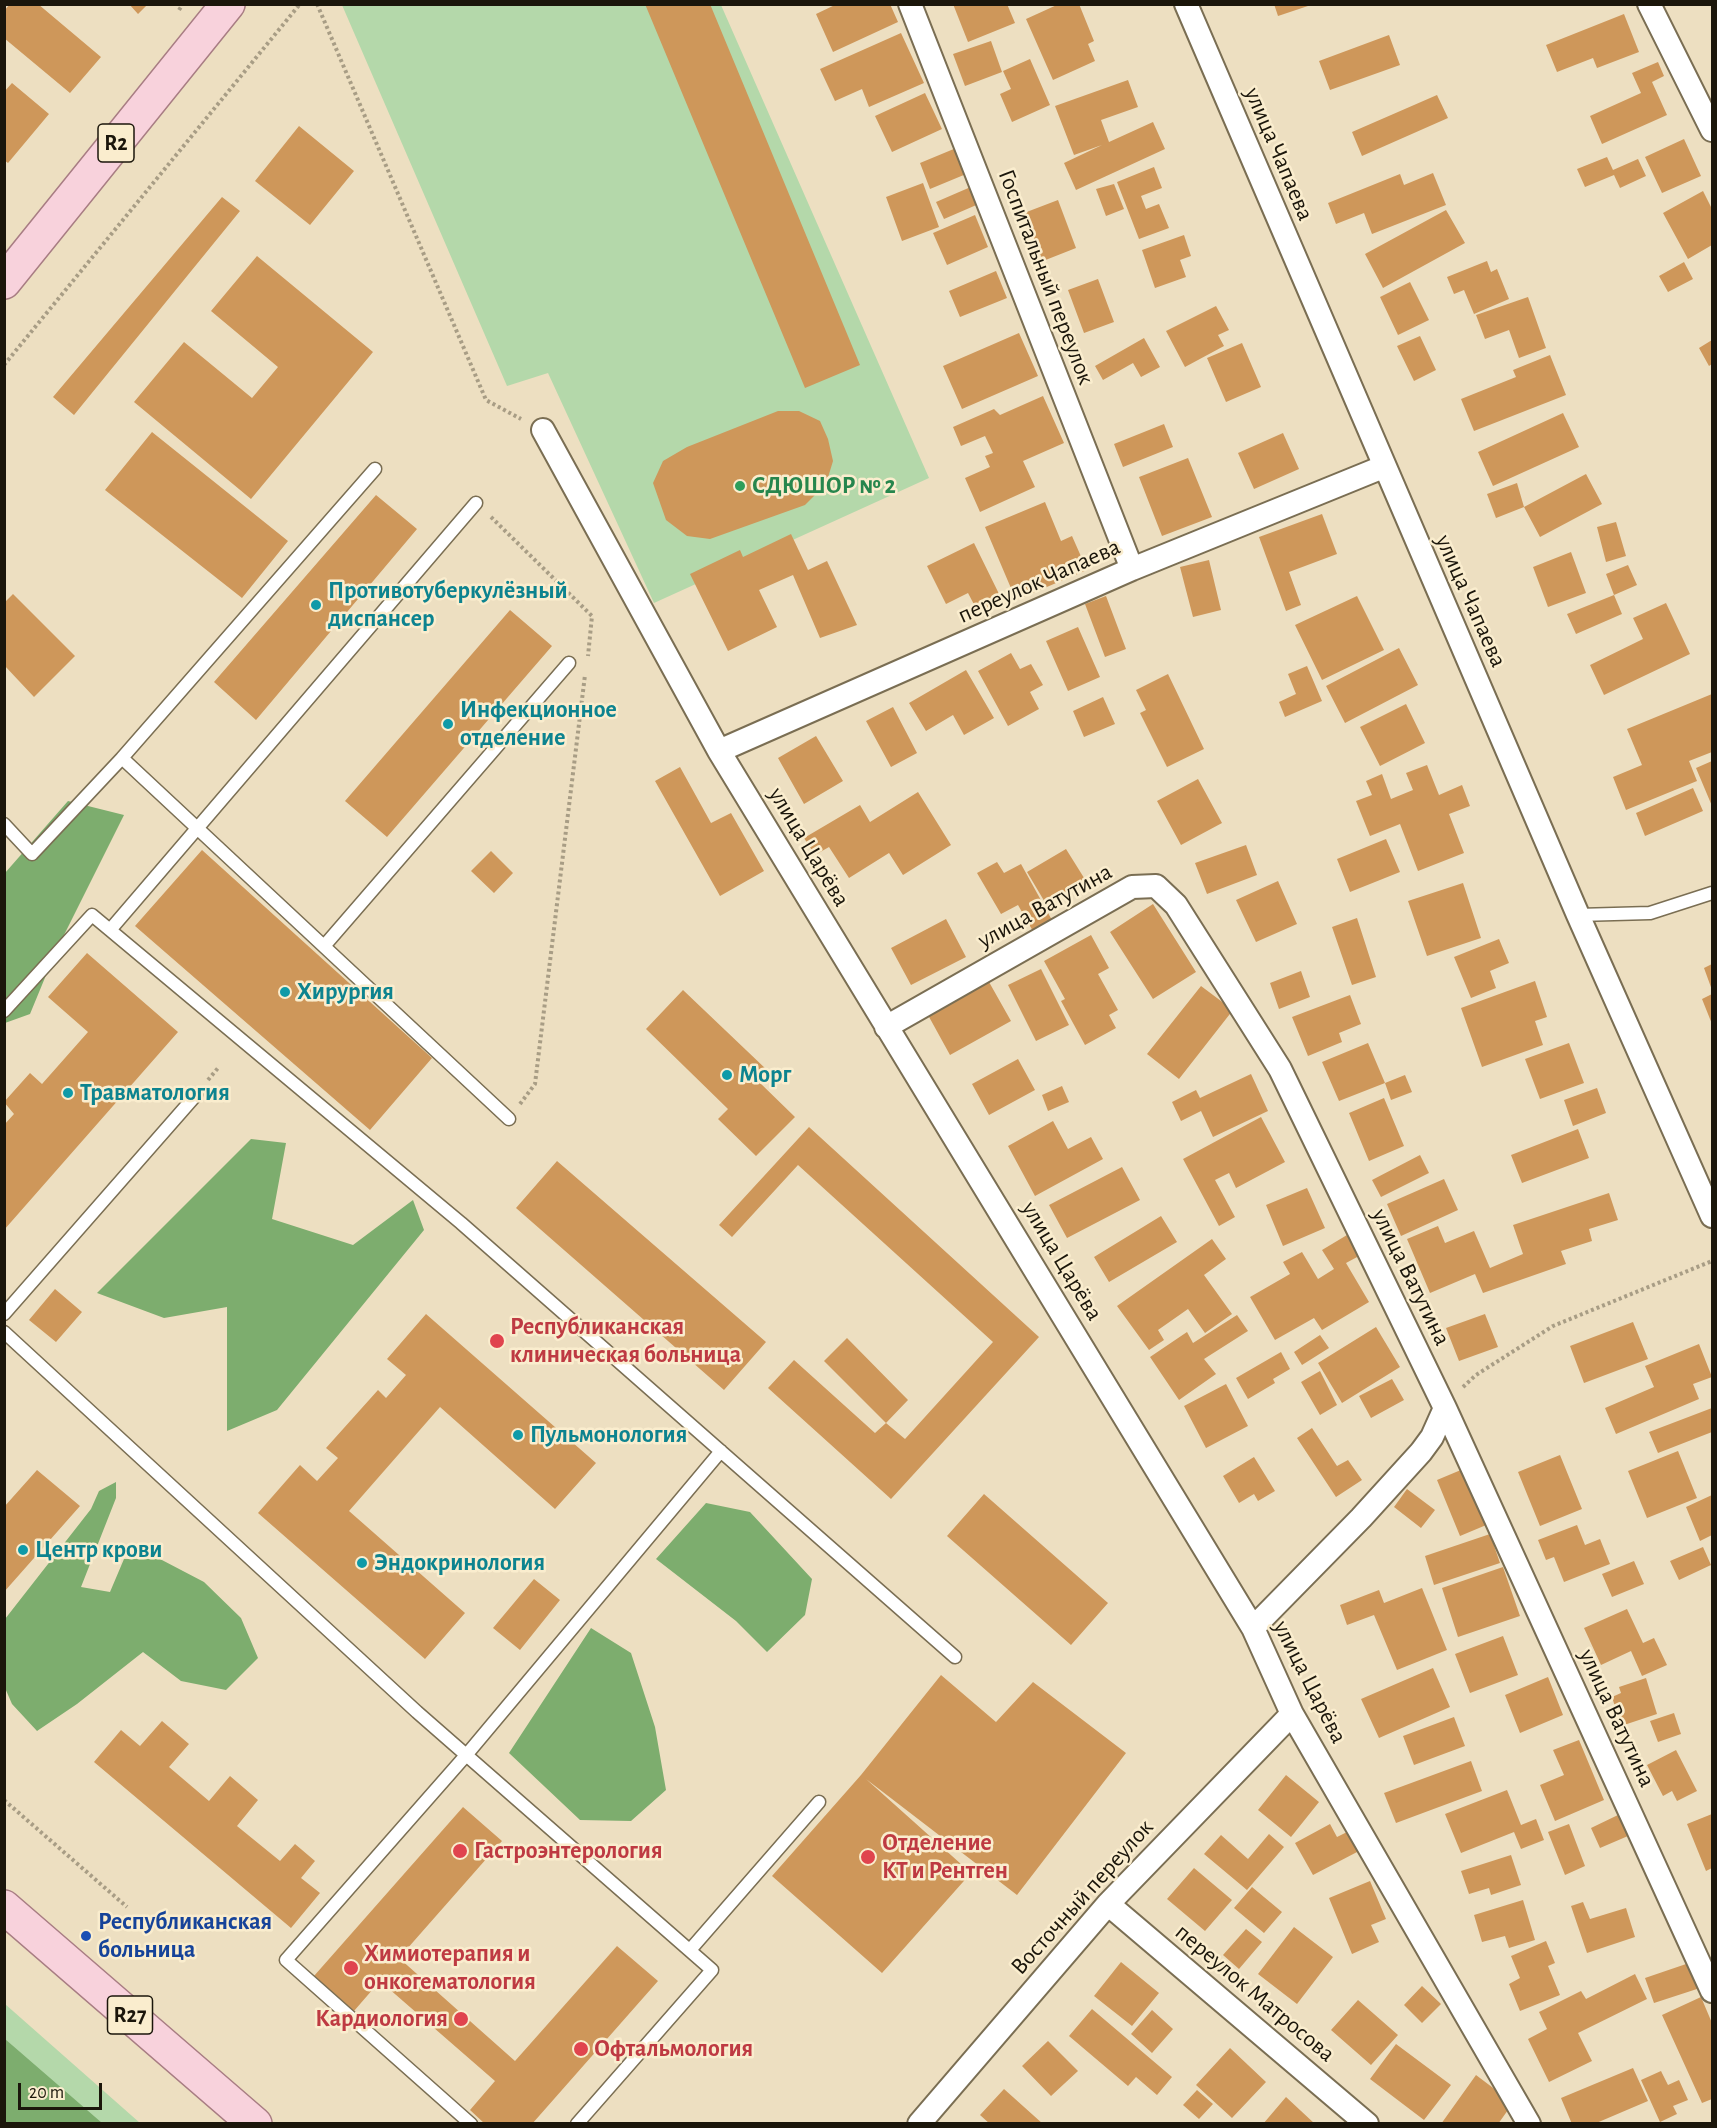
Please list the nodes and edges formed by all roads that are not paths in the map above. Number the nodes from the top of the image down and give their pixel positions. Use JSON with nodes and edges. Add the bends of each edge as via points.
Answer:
{"nodes":[{"id":1,"x":228,"y":4,"type":"edge"},
{"id":2,"x":910,"y":4,"type":"edge"},
{"id":3,"x":1186,"y":4,"type":"edge"},
{"id":4,"x":1649,"y":4,"type":"edge"},
{"id":5,"x":1713,"y":130,"type":"edge"},
{"id":6,"x":4,"y":282,"type":"edge"},
{"id":7,"x":543,"y":430,"type":"road end"},
{"id":8,"x":1383,"y":467,"type":"junction"},
{"id":9,"x":375,"y":469,"type":"dead end"},
{"id":10,"x":476,"y":503,"type":"road end"},
{"id":11,"x":1132,"y":569,"type":"junction"},
{"id":12,"x":569,"y":663,"type":"dead end"},
{"id":13,"x":719,"y":751,"type":"junction"},
{"id":14,"x":122,"y":758,"type":"junction"},
{"id":15,"x":4,"y":824,"type":"edge"},
{"id":16,"x":199,"y":828,"type":"junction"},
{"id":17,"x":1713,"y":893,"type":"edge"},
{"id":18,"x":1578,"y":915,"type":"junction"},
{"id":19,"x":110,"y":930,"type":"junction"},
{"id":20,"x":325,"y":945,"type":"junction"},
{"id":21,"x":4,"y":1011,"type":"edge"},
{"id":22,"x":886,"y":1027,"type":"junction"},
{"id":23,"x":196,"y":1095,"type":"dead end"},
{"id":24,"x":509,"y":1119,"type":"road end"},
{"id":25,"x":1713,"y":1216,"type":"edge"},
{"id":26,"x":4,"y":1314,"type":"edge"},
{"id":27,"x":4,"y":1332,"type":"edge"},
{"id":28,"x":1445,"y":1408,"type":"junction"},
{"id":29,"x":721,"y":1451,"type":"junction"},
{"id":30,"x":1253,"y":1628,"type":"junction"},
{"id":31,"x":955,"y":1657,"type":"dead end"},
{"id":32,"x":1292,"y":1714,"type":"junction"},
{"id":33,"x":468,"y":1753,"type":"junction"},
{"id":34,"x":819,"y":1802,"type":"dead end"},
{"id":35,"x":1108,"y":1904,"type":"junction"},
{"id":36,"x":4,"y":1907,"type":"edge"},
{"id":37,"x":690,"y":1950,"type":"junction"},
{"id":38,"x":1713,"y":1991,"type":"edge"},
{"id":39,"x":255,"y":2124,"type":"edge"},
{"id":40,"x":471,"y":2124,"type":"edge"},
{"id":41,"x":577,"y":2124,"type":"edge"},
{"id":42,"x":919,"y":2124,"type":"edge"},
{"id":43,"x":1367,"y":2124,"type":"edge"},
{"id":44,"x":1529,"y":2124,"type":"edge"}],
"edges":[{"from":1,"to":6,"type":"main road","number":"R2"},
{"from":2,"to":11,"type":"street","name":"Госпитальный переулок"},
{"from":3,"to":8,"type":"street","name":"улица Чапаева"},
{"from":4,"to":5,"type":"street"},
{"from":7,"to":13,"type":"street","name":"улица Царёва"},
{"from":8,"to":11,"type":"street","name":"переулок Чапаева"},
{"from":8,"to":18,"type":"street","name":"улица Чапаева"},
{"from":9,"to":14,"type":"lane"},
{"from":10,"to":16,"type":"lane"},
{"from":11,"to":13,"type":"street","name":"переулок Чапаева"},
{"from":12,"to":20,"type":"lane"},
{"from":13,"to":22,"type":"street","name":"улица Царёва"},
{"from":14,"to":15,"type":"lane","via":[[32,854]]},
{"from":14,"to":16,"type":"lane"},
{"from":16,"to":19,"type":"lane"},
{"from":16,"to":20,"type":"lane"},
{"from":17,"to":18,"type":"lane","via":[[1650,913]]},
{"from":18,"to":25,"type":"street","name":"улица Чапаева"},
{"from":19,"to":21,"type":"lane","via":[[92,915]]},
{"from":19,"to":29,"type":"lane","via":[[461,1223]]},
{"from":20,"to":24,"type":"lane"},
{"from":22,"to":28,"type":"street","name":"улица Ватутина","via":[[1132,887],[1156,886],[1176,905],[1280,1069]]},
{"from":22,"to":30,"type":"street","name":"улица Царёва"},
{"from":23,"to":26,"type":"lane"},
{"from":27,"to":33,"type":"lane","via":[[408,1704]]},
{"from":28,"to":30,"type":"street","via":[[1421,1452]]},
{"from":28,"to":38,"type":"street","name":"улица Ватутина"},
{"from":29,"to":31,"type":"lane"},
{"from":29,"to":33,"type":"lane"},
{"from":30,"to":32,"type":"street","name":"улица Царёва"},
{"from":32,"to":35,"type":"street","name":"Восточный переулок"},
{"from":32,"to":44,"type":"street","name":"улица Царёва"},
{"from":33,"to":37,"type":"lane"},
{"from":33,"to":40,"type":"lane","via":[[286,1960]]},
{"from":34,"to":37,"type":"lane"},
{"from":35,"to":42,"type":"street","name":"Восточный переулок"},
{"from":35,"to":43,"type":"street","name":"переулок Матросова"},
{"from":36,"to":39,"type":"main road","number":"R27"},
{"from":37,"to":41,"type":"lane","via":[[712,1971]]}]}
